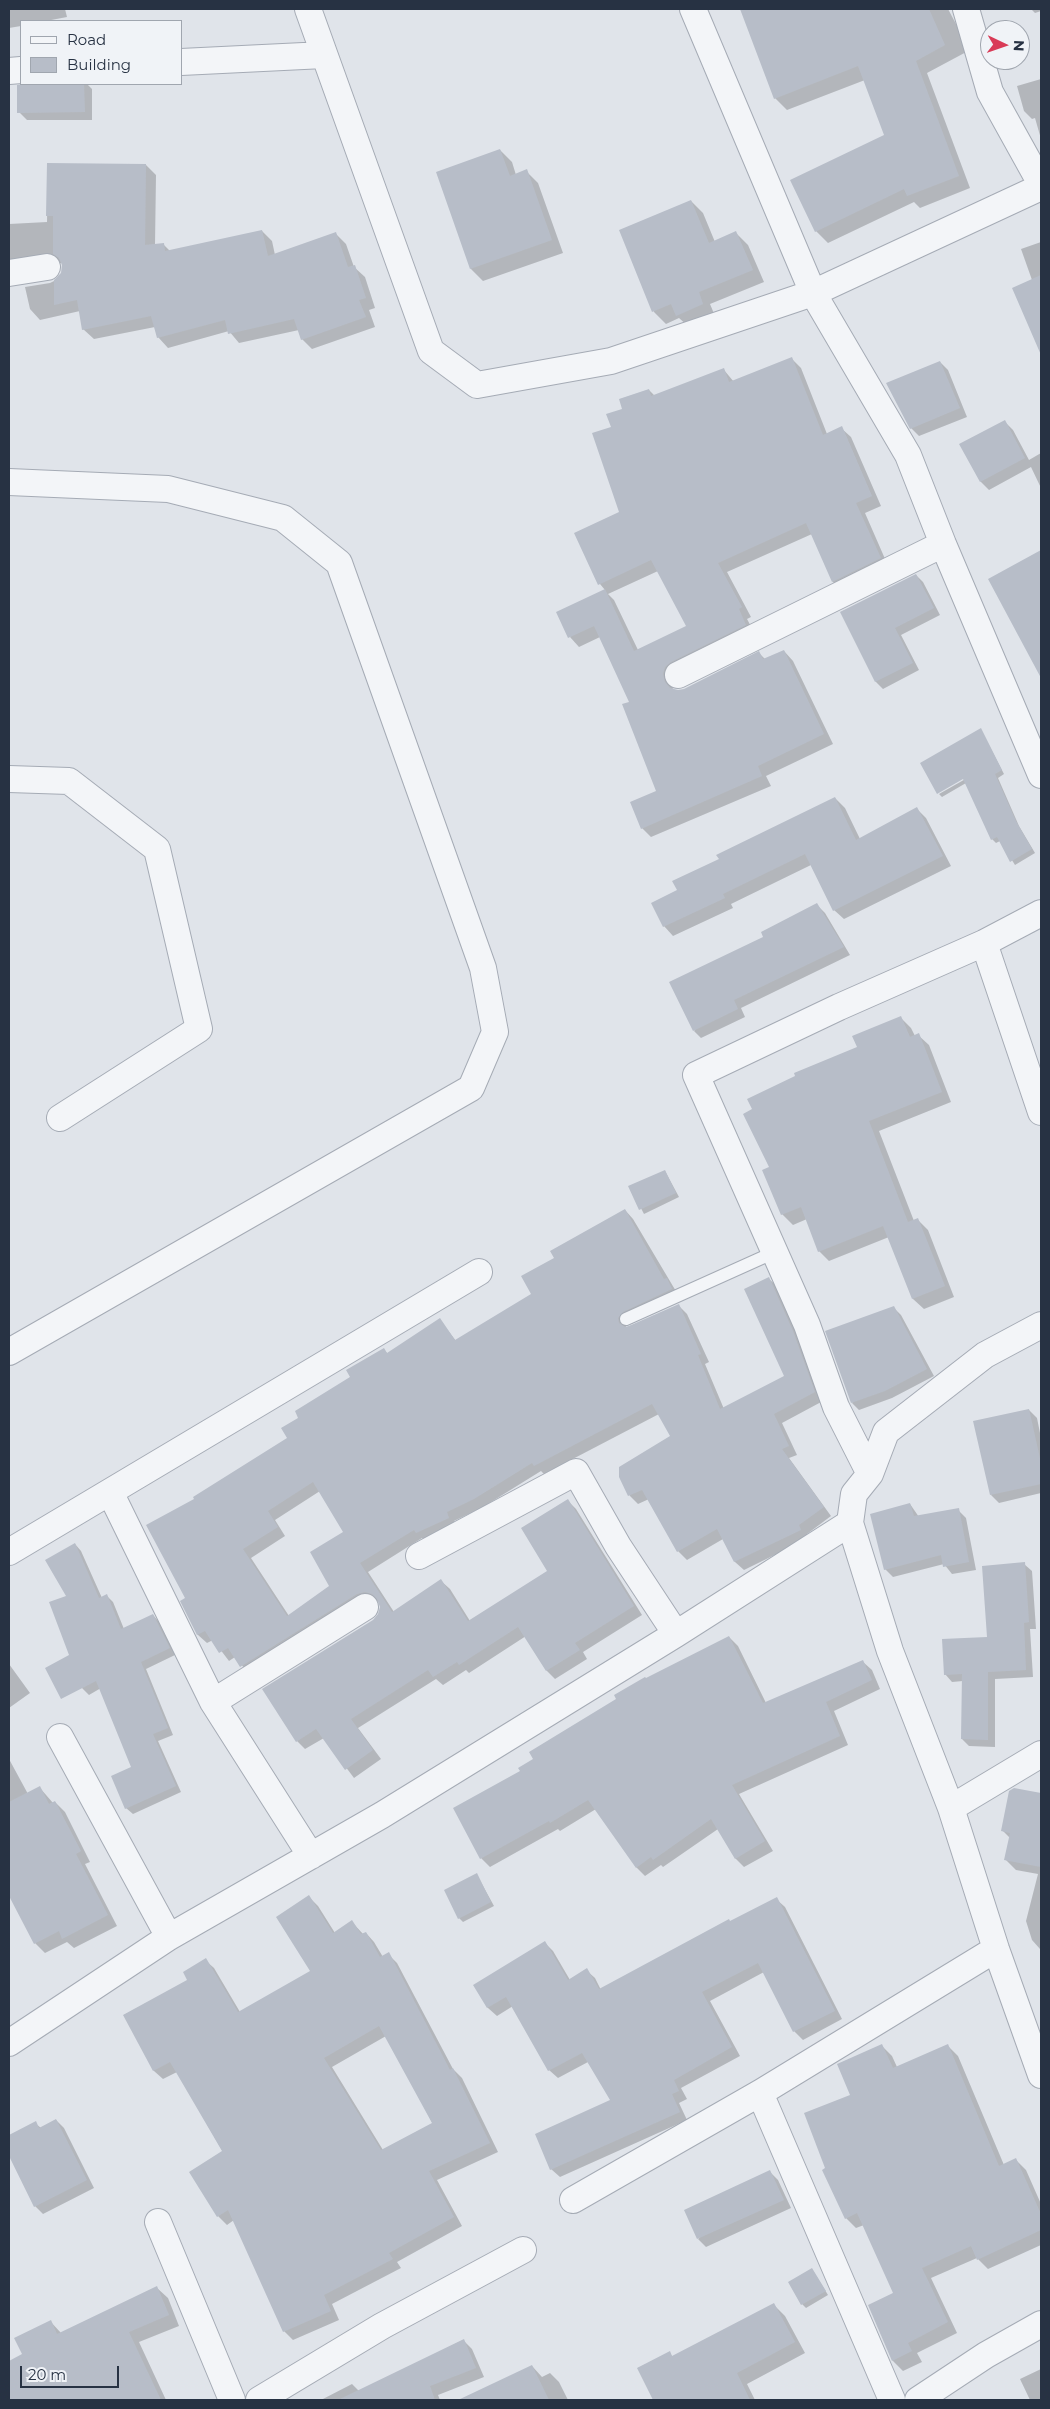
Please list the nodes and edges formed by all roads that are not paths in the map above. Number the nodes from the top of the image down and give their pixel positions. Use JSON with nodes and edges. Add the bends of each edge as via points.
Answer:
{"nodes":[{"id":1,"x":308,"y":9,"type":"edge"},
{"id":2,"x":693,"y":9,"type":"edge"},
{"id":3,"x":966,"y":9,"type":"edge"},
{"id":4,"x":324,"y":55,"type":"junction"},
{"id":5,"x":182,"y":62,"type":"edge"},
{"id":6,"x":1041,"y":184,"type":"edge"},
{"id":7,"x":1041,"y":188,"type":"edge"},
{"id":8,"x":47,"y":267,"type":"dead end"},
{"id":9,"x":9,"y":273,"type":"edge"},
{"id":10,"x":813,"y":293,"type":"junction"},
{"id":11,"x":9,"y":482,"type":"edge"},
{"id":12,"x":943,"y":544,"type":"junction"},
{"id":13,"x":678,"y":675,"type":"dead end"},
{"id":14,"x":1041,"y":775,"type":"edge"},
{"id":15,"x":9,"y":778,"type":"edge"},
{"id":16,"x":1041,"y":913,"type":"edge"},
{"id":17,"x":984,"y":943,"type":"junction"},
{"id":18,"x":1041,"y":1112,"type":"edge"},
{"id":19,"x":60,"y":1118,"type":"dead end"},
{"id":20,"x":774,"y":1252,"type":"junction"},
{"id":21,"x":479,"y":1272,"type":"dead end"},
{"id":22,"x":626,"y":1319,"type":"dead end"},
{"id":23,"x":1041,"y":1325,"type":"edge"},
{"id":24,"x":9,"y":1352,"type":"edge"},
{"id":25,"x":870,"y":1474,"type":"junction"},
{"id":26,"x":110,"y":1492,"type":"junction"},
{"id":27,"x":850,"y":1523,"type":"junction"},
{"id":28,"x":9,"y":1552,"type":"edge"},
{"id":29,"x":419,"y":1556,"type":"dead end"},
{"id":30,"x":365,"y":1607,"type":"dead end"},
{"id":31,"x":676,"y":1634,"type":"junction"},
{"id":32,"x":212,"y":1702,"type":"junction"},
{"id":33,"x":60,"y":1737,"type":"dead end"},
{"id":34,"x":1041,"y":1754,"type":"edge"},
{"id":35,"x":951,"y":1808,"type":"junction"},
{"id":36,"x":311,"y":1856,"type":"junction"},
{"id":37,"x":169,"y":1937,"type":"junction"},
{"id":38,"x":996,"y":1949,"type":"junction"},
{"id":39,"x":9,"y":2043,"type":"edge"},
{"id":40,"x":1041,"y":2075,"type":"edge"},
{"id":41,"x":760,"y":2093,"type":"junction"},
{"id":42,"x":572,"y":2200,"type":"dead end"},
{"id":43,"x":158,"y":2222,"type":"dead end"},
{"id":44,"x":523,"y":2250,"type":"dead end"},
{"id":45,"x":1041,"y":2324,"type":"edge"},
{"id":46,"x":232,"y":2400,"type":"edge"},
{"id":47,"x":259,"y":2400,"type":"edge"},
{"id":48,"x":892,"y":2400,"type":"edge"},
{"id":49,"x":918,"y":2400,"type":"edge"}],
"edges":[{"from":1,"to":4,"type":"street"},
{"from":2,"to":10,"type":"street"},
{"from":3,"to":6,"type":"street","via":[[990,92]]},
{"from":4,"to":5,"type":"street"},
{"from":4,"to":10,"type":"street","via":[[431,351],[477,385],[611,361]]},
{"from":7,"to":10,"type":"street"},
{"from":8,"to":9,"type":"street"},
{"from":10,"to":12,"type":"street","via":[[908,455]]},
{"from":11,"to":24,"type":"street","via":[[168,489],[283,518],[338,563],[483,968],[495,1032],[471,1088]]},
{"from":12,"to":13,"type":"street"},
{"from":12,"to":14,"type":"street"},
{"from":15,"to":19,"type":"street","via":[[69,781],[157,849],[199,1029]]},
{"from":16,"to":17,"type":"street"},
{"from":17,"to":18,"type":"street"},
{"from":17,"to":20,"type":"street","via":[[838,1007],[696,1075]]},
{"from":20,"to":22,"type":"lane"},
{"from":20,"to":25,"type":"street","via":[[807,1325],[836,1407]]},
{"from":21,"to":26,"type":"street"},
{"from":23,"to":25,"type":"street","via":[[984,1355],[886,1432]]},
{"from":25,"to":27,"type":"street","via":[[854,1494]]},
{"from":26,"to":28,"type":"street"},
{"from":26,"to":32,"type":"street"},
{"from":27,"to":31,"type":"street"},
{"from":27,"to":35,"type":"street","via":[[890,1651]]},
{"from":29,"to":31,"type":"street","via":[[576,1472],[618,1546]]},
{"from":30,"to":32,"type":"street"},
{"from":31,"to":36,"type":"street"},
{"from":32,"to":36,"type":"street"},
{"from":33,"to":37,"type":"street"},
{"from":34,"to":35,"type":"street"},
{"from":35,"to":38,"type":"street"},
{"from":36,"to":37,"type":"street"},
{"from":37,"to":39,"type":"street"},
{"from":38,"to":40,"type":"street"},
{"from":38,"to":41,"type":"street"},
{"from":41,"to":42,"type":"street"},
{"from":41,"to":48,"type":"street"},
{"from":43,"to":46,"type":"street"},
{"from":44,"to":47,"type":"street","via":[[382,2326]]},
{"from":45,"to":49,"type":"street","via":[[986,2355]]}]}
